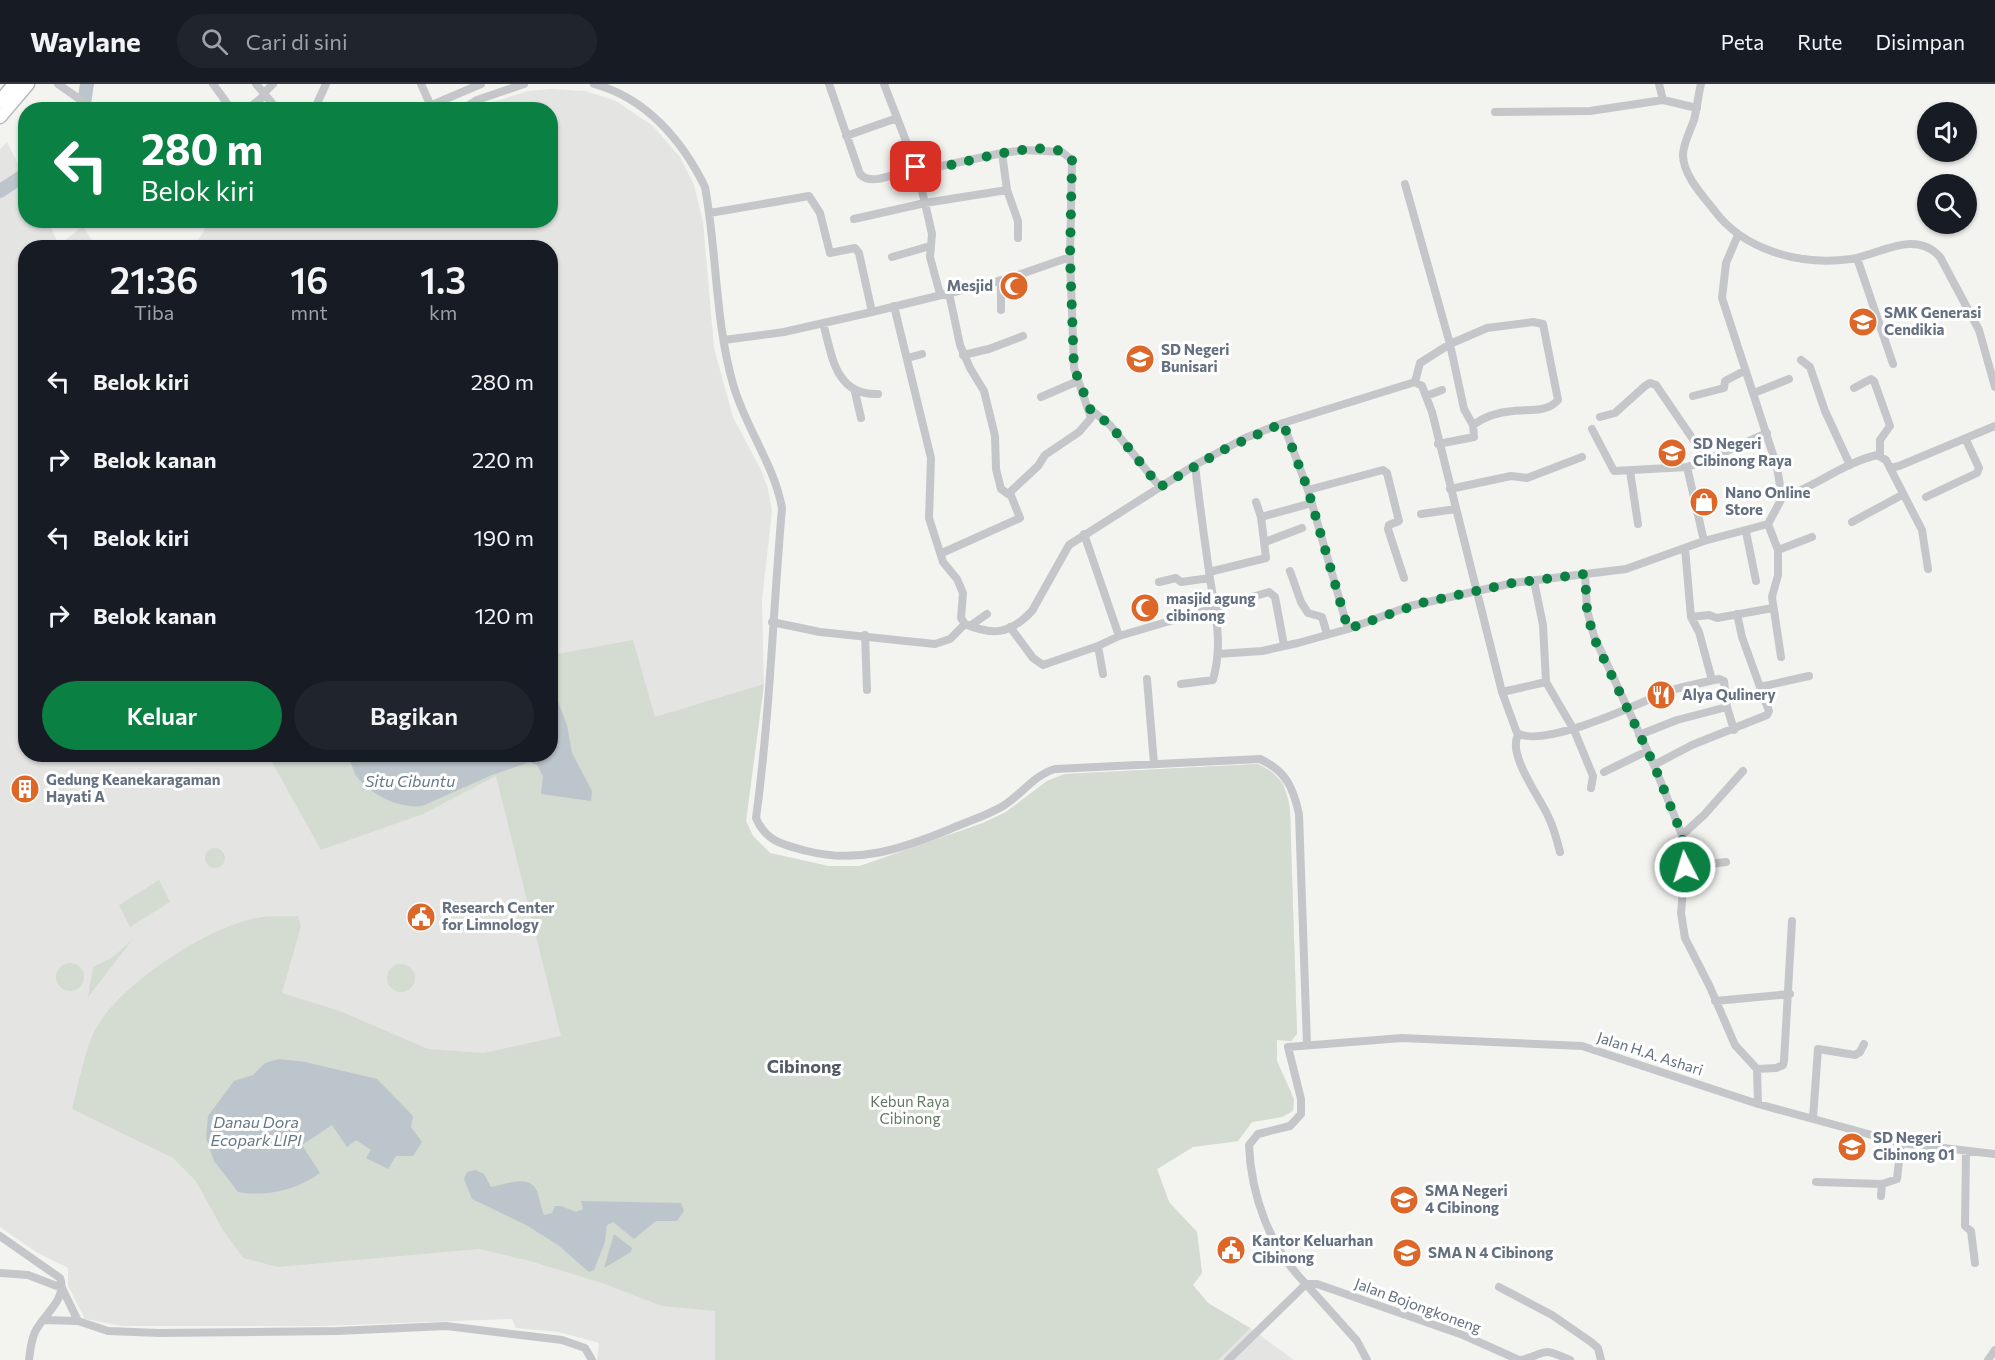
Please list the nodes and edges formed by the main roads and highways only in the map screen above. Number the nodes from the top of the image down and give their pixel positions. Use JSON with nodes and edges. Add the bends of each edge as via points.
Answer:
{"nodes":[{"id":1,"x":14,"y":84,"type":"edge"},
{"id":2,"x":28,"y":84,"type":"edge"},
{"id":3,"x":0,"y":101,"type":"edge"},
{"id":4,"x":0,"y":117,"type":"edge"}],
"edges":[{"from":1,"to":3,"type":"highway"},
{"from":2,"to":4,"type":"highway"}]}
